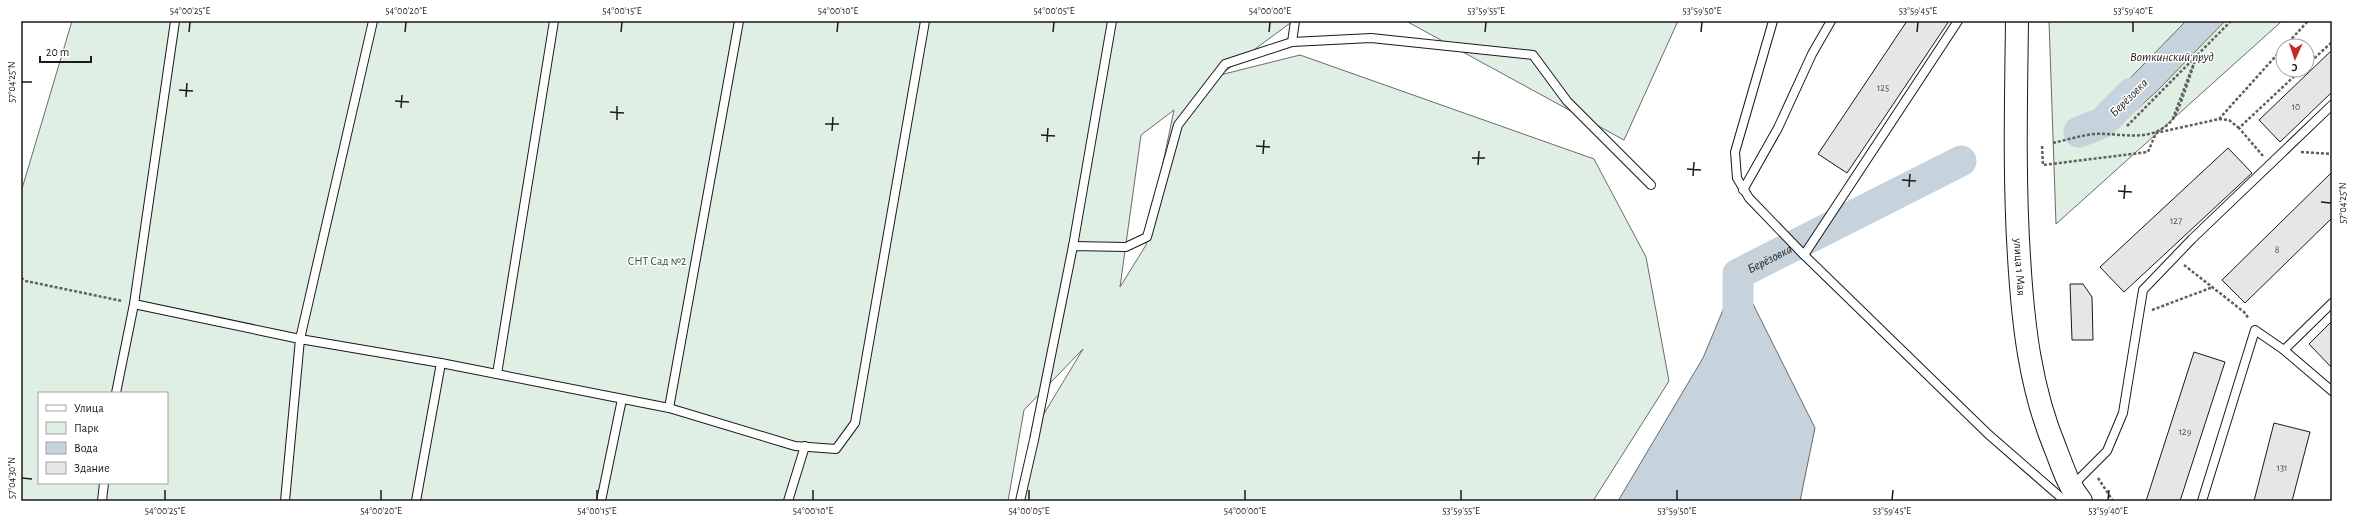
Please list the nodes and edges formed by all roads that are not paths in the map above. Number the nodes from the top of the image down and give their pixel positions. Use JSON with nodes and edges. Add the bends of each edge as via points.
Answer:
{"nodes":[{"id":1,"x":175,"y":21,"type":"edge"},
{"id":2,"x":373,"y":21,"type":"edge"},
{"id":3,"x":554,"y":21,"type":"edge"},
{"id":4,"x":738,"y":21,"type":"edge"},
{"id":5,"x":925,"y":21,"type":"edge"},
{"id":6,"x":1112,"y":21,"type":"edge"},
{"id":7,"x":1295,"y":21,"type":"edge"},
{"id":8,"x":1773,"y":21,"type":"edge"},
{"id":9,"x":1831,"y":21,"type":"edge"},
{"id":10,"x":1958,"y":21,"type":"edge"},
{"id":11,"x":2017,"y":21,"type":"edge"},
{"id":12,"x":1292,"y":42,"type":"junction"},
{"id":13,"x":2332,"y":104,"type":"edge"},
{"id":14,"x":1651,"y":185,"type":"dead end"},
{"id":15,"x":1743,"y":190,"type":"junction"},
{"id":16,"x":1073,"y":246,"type":"junction"},
{"id":17,"x":1804,"y":255,"type":"junction"},
{"id":18,"x":2332,"y":303,"type":"edge"},
{"id":19,"x":134,"y":304,"type":"junction"},
{"id":20,"x":300,"y":339,"type":"junction"},
{"id":21,"x":2284,"y":350,"type":"junction"},
{"id":22,"x":442,"y":363,"type":"junction"},
{"id":23,"x":497,"y":374,"type":"junction"},
{"id":24,"x":2332,"y":391,"type":"edge"},
{"id":25,"x":116,"y":392,"type":"edge"},
{"id":26,"x":622,"y":399,"type":"junction"},
{"id":27,"x":669,"y":408,"type":"junction"},
{"id":28,"x":805,"y":446,"type":"junction"},
{"id":29,"x":104,"y":484,"type":"edge"},
{"id":30,"x":2072,"y":497,"type":"edge"},
{"id":31,"x":102,"y":501,"type":"edge"},
{"id":32,"x":285,"y":501,"type":"edge"},
{"id":33,"x":416,"y":501,"type":"edge"},
{"id":34,"x":601,"y":501,"type":"edge"},
{"id":35,"x":788,"y":501,"type":"edge"},
{"id":36,"x":1020,"y":501,"type":"edge"},
{"id":37,"x":2202,"y":501,"type":"edge"}],
"edges":[{"from":1,"to":19,"type":"lane"},
{"from":2,"to":20,"type":"lane"},
{"from":3,"to":23,"type":"lane"},
{"from":4,"to":27,"type":"lane"},
{"from":5,"to":28,"type":"lane","via":[[856,423],[836,449]]},
{"from":6,"to":16,"type":"lane"},
{"from":7,"to":12,"type":"lane"},
{"from":8,"to":15,"type":"lane","via":[[1735,152],[1737,178]]},
{"from":9,"to":15,"type":"lane","via":[[1812,54],[1778,128]]},
{"from":10,"to":17,"type":"lane"},
{"from":11,"to":30,"type":"main road","name":"улица 1 Мая","via":[[2015,190],[2028,356],[2041,412]]},
{"from":12,"to":14,"type":"lane","via":[[1372,38],[1533,55],[1567,101]]},
{"from":12,"to":16,"type":"lane","via":[[1225,64],[1178,125],[1147,237],[1126,247]]},
{"from":13,"to":30,"type":"lane","via":[[2142,290],[2123,414],[2107,451],[2091,468]]},
{"from":15,"to":17,"type":"lane"},
{"from":16,"to":36,"type":"lane"},
{"from":17,"to":30,"type":"lane","via":[[1988,434]]},
{"from":18,"to":21,"type":"lane"},
{"from":19,"to":20,"type":"lane"},
{"from":19,"to":25,"type":"lane"},
{"from":20,"to":22,"type":"lane"},
{"from":20,"to":32,"type":"lane"},
{"from":21,"to":24,"type":"lane"},
{"from":21,"to":37,"type":"lane","via":[[2255,330]]},
{"from":22,"to":23,"type":"lane"},
{"from":22,"to":33,"type":"lane"},
{"from":23,"to":26,"type":"lane"},
{"from":26,"to":27,"type":"lane"},
{"from":26,"to":34,"type":"lane"},
{"from":27,"to":28,"type":"lane","via":[[759,436]]},
{"from":28,"to":35,"type":"lane"},
{"from":29,"to":31,"type":"lane"}]}
